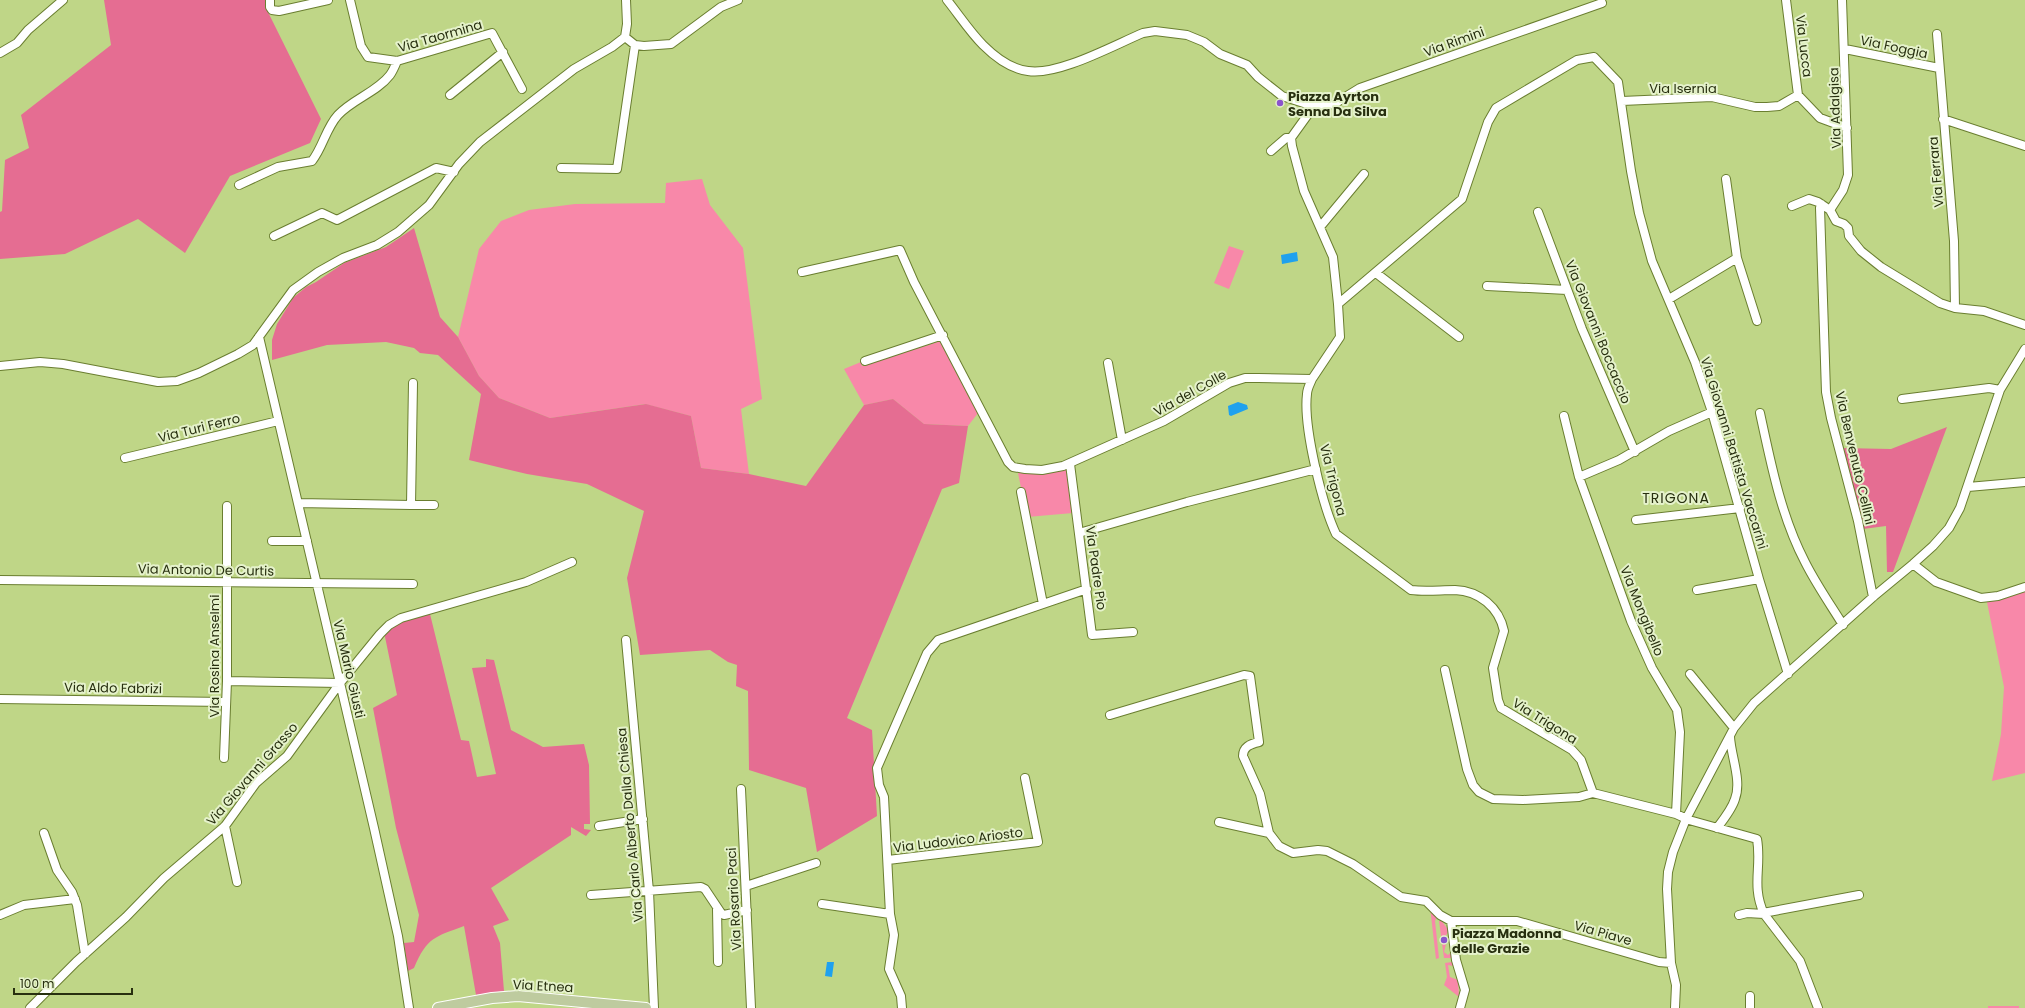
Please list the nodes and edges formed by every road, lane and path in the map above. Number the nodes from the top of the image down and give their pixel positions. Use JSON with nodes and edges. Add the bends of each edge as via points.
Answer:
{"nodes":[{"id":1,"x":63,"y":0,"type":"edge"},
{"id":2,"x":270,"y":0,"type":"edge"},
{"id":3,"x":328,"y":0,"type":"edge"},
{"id":4,"x":350,"y":0,"type":"edge"},
{"id":5,"x":626,"y":0,"type":"edge"},
{"id":6,"x":738,"y":0,"type":"edge"},
{"id":7,"x":947,"y":0,"type":"edge"},
{"id":8,"x":1786,"y":0,"type":"edge"},
{"id":9,"x":1842,"y":0,"type":"edge"},
{"id":10,"x":1602,"y":3,"type":"dead end"},
{"id":11,"x":1936,"y":34,"type":"dead end"},
{"id":12,"x":624,"y":37,"type":"junction"},
{"id":13,"x":635,"y":45,"type":"junction"},
{"id":14,"x":1845,"y":49,"type":"junction"},
{"id":15,"x":503,"y":52,"type":"junction"},
{"id":16,"x":0,"y":53,"type":"edge"},
{"id":17,"x":397,"y":61,"type":"junction"},
{"id":18,"x":1939,"y":68,"type":"junction"},
{"id":19,"x":522,"y":89,"type":"dead end"},
{"id":20,"x":450,"y":95,"type":"dead end"},
{"id":21,"x":1798,"y":95,"type":"junction"},
{"id":22,"x":1622,"y":101,"type":"junction"},
{"id":23,"x":1316,"y":107,"type":"junction"},
{"id":24,"x":1943,"y":119,"type":"junction"},
{"id":25,"x":1847,"y":128,"type":"junction"},
{"id":26,"x":1291,"y":138,"type":"junction"},
{"id":27,"x":2025,"y":146,"type":"edge"},
{"id":28,"x":1271,"y":151,"type":"dead end"},
{"id":29,"x":561,"y":168,"type":"dead end"},
{"id":30,"x":454,"y":172,"type":"junction"},
{"id":31,"x":1364,"y":174,"type":"dead end"},
{"id":32,"x":1726,"y":179,"type":"dead end"},
{"id":33,"x":239,"y":185,"type":"dead end"},
{"id":34,"x":1821,"y":204,"type":"junction"},
{"id":35,"x":1792,"y":206,"type":"dead end"},
{"id":36,"x":1830,"y":210,"type":"junction"},
{"id":37,"x":1538,"y":212,"type":"dead end"},
{"id":38,"x":1320,"y":227,"type":"junction"},
{"id":39,"x":274,"y":236,"type":"dead end"},
{"id":40,"x":1737,"y":258,"type":"junction"},
{"id":41,"x":802,"y":272,"type":"dead end"},
{"id":42,"x":1376,"y":273,"type":"junction"},
{"id":43,"x":1487,"y":286,"type":"dead end"},
{"id":44,"x":1567,"y":290,"type":"junction"},
{"id":45,"x":1669,"y":299,"type":"junction"},
{"id":46,"x":1338,"y":304,"type":"junction"},
{"id":47,"x":1955,"y":308,"type":"junction"},
{"id":48,"x":1757,"y":321,"type":"dead end"},
{"id":49,"x":2025,"y":325,"type":"edge"},
{"id":50,"x":943,"y":335,"type":"junction"},
{"id":51,"x":259,"y":336,"type":"junction"},
{"id":52,"x":1459,"y":337,"type":"dead end"},
{"id":53,"x":2025,"y":349,"type":"edge"},
{"id":54,"x":865,"y":361,"type":"dead end"},
{"id":55,"x":1108,"y":363,"type":"dead end"},
{"id":56,"x":0,"y":366,"type":"edge"},
{"id":57,"x":1312,"y":379,"type":"junction"},
{"id":58,"x":413,"y":383,"type":"dead end"},
{"id":59,"x":2000,"y":390,"type":"junction"},
{"id":60,"x":1902,"y":399,"type":"dead end"},
{"id":61,"x":1712,"y":412,"type":"junction"},
{"id":62,"x":1760,"y":414,"type":"dead end"},
{"id":63,"x":1564,"y":416,"type":"dead end"},
{"id":64,"x":278,"y":421,"type":"junction"},
{"id":65,"x":1122,"y":440,"type":"junction"},
{"id":66,"x":1635,"y":452,"type":"junction"},
{"id":67,"x":125,"y":458,"type":"dead end"},
{"id":68,"x":1070,"y":464,"type":"junction"},
{"id":69,"x":1316,"y":469,"type":"junction"},
{"id":70,"x":1579,"y":477,"type":"junction"},
{"id":71,"x":2025,"y":482,"type":"edge"},
{"id":72,"x":1968,"y":487,"type":"junction"},
{"id":73,"x":1021,"y":492,"type":"dead end"},
{"id":74,"x":298,"y":503,"type":"junction"},
{"id":75,"x":412,"y":505,"type":"junction"},
{"id":76,"x":434,"y":505,"type":"dead end"},
{"id":77,"x":227,"y":506,"type":"dead end"},
{"id":78,"x":1740,"y":508,"type":"junction"},
{"id":79,"x":1636,"y":520,"type":"dead end"},
{"id":80,"x":1079,"y":533,"type":"junction"},
{"id":81,"x":272,"y":541,"type":"dead end"},
{"id":82,"x":307,"y":541,"type":"junction"},
{"id":83,"x":572,"y":562,"type":"dead end"},
{"id":84,"x":1913,"y":564,"type":"junction"},
{"id":85,"x":1759,"y":579,"type":"junction"},
{"id":86,"x":0,"y":580,"type":"edge"},
{"id":87,"x":226,"y":582,"type":"junction"},
{"id":88,"x":316,"y":583,"type":"junction"},
{"id":89,"x":413,"y":584,"type":"dead end"},
{"id":90,"x":2025,"y":587,"type":"edge"},
{"id":91,"x":1087,"y":589,"type":"junction"},
{"id":92,"x":1697,"y":590,"type":"dead end"},
{"id":93,"x":1874,"y":597,"type":"junction"},
{"id":94,"x":1043,"y":604,"type":"junction"},
{"id":95,"x":1843,"y":625,"type":"junction"},
{"id":96,"x":1132,"y":632,"type":"dead end"},
{"id":97,"x":626,"y":640,"type":"dead end"},
{"id":98,"x":1445,"y":670,"type":"dead end"},
{"id":99,"x":1690,"y":674,"type":"dead end"},
{"id":100,"x":1788,"y":674,"type":"junction"},
{"id":101,"x":227,"y":682,"type":"junction"},
{"id":102,"x":340,"y":683,"type":"junction"},
{"id":103,"x":0,"y":699,"type":"edge"},
{"id":104,"x":226,"y":702,"type":"junction"},
{"id":105,"x":1110,"y":715,"type":"dead end"},
{"id":106,"x":1732,"y":731,"type":"junction"},
{"id":107,"x":224,"y":758,"type":"dead end"},
{"id":108,"x":1025,"y":778,"type":"dead end"},
{"id":109,"x":741,"y":789,"type":"dead end"},
{"id":110,"x":1593,"y":792,"type":"junction"},
{"id":111,"x":1676,"y":814,"type":"junction"},
{"id":112,"x":643,"y":819,"type":"junction"},
{"id":113,"x":1686,"y":819,"type":"junction"},
{"id":114,"x":1219,"y":822,"type":"dead end"},
{"id":115,"x":225,"y":826,"type":"junction"},
{"id":116,"x":599,"y":826,"type":"dead end"},
{"id":117,"x":1717,"y":828,"type":"junction"},
{"id":118,"x":44,"y":833,"type":"dead end"},
{"id":119,"x":1269,"y":833,"type":"junction"},
{"id":120,"x":888,"y":860,"type":"junction"},
{"id":121,"x":816,"y":863,"type":"dead end"},
{"id":122,"x":237,"y":882,"type":"dead end"},
{"id":123,"x":746,"y":886,"type":"junction"},
{"id":124,"x":649,"y":891,"type":"junction"},
{"id":125,"x":1859,"y":895,"type":"dead end"},
{"id":126,"x":591,"y":896,"type":"dead end"},
{"id":127,"x":75,"y":898,"type":"junction"},
{"id":128,"x":822,"y":904,"type":"dead end"},
{"id":129,"x":717,"y":910,"type":"junction"},
{"id":130,"x":747,"y":910,"type":"junction"},
{"id":131,"x":1764,"y":913,"type":"junction"},
{"id":132,"x":890,"y":914,"type":"junction"},
{"id":133,"x":0,"y":915,"type":"edge"},
{"id":134,"x":1739,"y":915,"type":"dead end"},
{"id":135,"x":1451,"y":921,"type":"junction"},
{"id":136,"x":85,"y":954,"type":"junction"},
{"id":137,"x":718,"y":962,"type":"dead end"},
{"id":138,"x":1671,"y":963,"type":"junction"},
{"id":139,"x":1750,"y":996,"type":"dead end"},
{"id":140,"x":30,"y":1008,"type":"edge"},
{"id":141,"x":409,"y":1008,"type":"edge"},
{"id":142,"x":438,"y":1008,"type":"edge"},
{"id":143,"x":646,"y":1008,"type":"edge"},
{"id":144,"x":654,"y":1008,"type":"edge"},
{"id":145,"x":750,"y":1008,"type":"edge"},
{"id":146,"x":902,"y":1008,"type":"edge"},
{"id":147,"x":1460,"y":1008,"type":"edge"},
{"id":148,"x":1675,"y":1008,"type":"edge"},
{"id":149,"x":1750,"y":1008,"type":"edge"},
{"id":150,"x":1818,"y":1008,"type":"edge"}],
"edges":[{"from":1,"to":16,"type":"street","via":[[17,43]]},
{"from":2,"to":3,"type":"street","via":[[272,10],[279,11]]},
{"from":4,"to":17,"type":"street","name":"Via Taormina","via":[[364,52],[374,59]]},
{"from":5,"to":12,"type":"street","via":[[627,24]]},
{"from":6,"to":13,"type":"street","via":[[721,7],[671,44]]},
{"from":7,"to":23,"type":"street","via":[[993,54],[1027,71],[1040,72],[1062,67],[1143,33],[1155,31],[1187,35],[1204,42],[1220,54],[1247,65],[1282,96]]},
{"from":8,"to":21,"type":"street","name":"Via Lucca"},
{"from":9,"to":14,"type":"street","name":"Via Adalgisa"},
{"from":10,"to":23,"type":"street","name":"Via Rimini","via":[[1360,88],[1334,104]]},
{"from":11,"to":18,"type":"street","name":"Via Ferrara"},
{"from":12,"to":13,"type":"street"},
{"from":12,"to":30,"type":"street","via":[[574,69],[480,142]]},
{"from":13,"to":29,"type":"street","via":[[617,169]]},
{"from":14,"to":18,"type":"street","name":"Via Foggia"},
{"from":14,"to":25,"type":"street","name":"Via Adalgisa"},
{"from":15,"to":17,"type":"street","name":"Via Taormina","via":[[492,33]]},
{"from":15,"to":19,"type":"street","name":"Via Taormina"},
{"from":15,"to":20,"type":"street"},
{"from":17,"to":33,"type":"street","via":[[390,75],[337,116],[312,161],[278,167]]},
{"from":18,"to":24,"type":"street","name":"Via Ferrara"},
{"from":21,"to":22,"type":"street","name":"Via Isernia","via":[[1779,106],[1767,107],[1755,107],[1712,97]]},
{"from":21,"to":25,"type":"street","via":[[1820,118]]},
{"from":22,"to":42,"type":"street","name":"Via Giovanni Battista Vaccarini","via":[[1618,82],[1594,57],[1584,57],[1496,108],[1488,122],[1462,198]]},
{"from":22,"to":45,"type":"street","name":"Via Giovanni Battista Vaccarini","via":[[1631,172],[1640,213],[1652,261]]},
{"from":23,"to":26,"type":"street","via":[[1304,118]]},
{"from":24,"to":27,"type":"street"},
{"from":24,"to":47,"type":"street","name":"Via Ferrara","via":[[1954,241]]},
{"from":25,"to":36,"type":"street","name":"Via Adalgisa","via":[[1848,175],[1843,190]]},
{"from":26,"to":28,"type":"street","via":[[1286,138]]},
{"from":26,"to":38,"type":"street","via":[[1304,191]]},
{"from":30,"to":39,"type":"street","via":[[436,168],[337,220],[322,213]]},
{"from":30,"to":51,"type":"street","via":[[429,205],[398,232],[377,245],[343,258],[293,290]]},
{"from":31,"to":38,"type":"street"},
{"from":32,"to":40,"type":"street"},
{"from":34,"to":35,"type":"street","via":[[1809,199]]},
{"from":34,"to":36,"type":"street"},
{"from":34,"to":93,"type":"street","name":"Via Benvenuto Cellini","via":[[1826,392]]},
{"from":36,"to":47,"type":"street","via":[[1836,221],[1848,228],[1849,236],[1861,251],[1881,267],[1933,299]]},
{"from":37,"to":44,"type":"street","name":"Via Giovanni Boccaccio"},
{"from":38,"to":46,"type":"street","via":[[1333,257]]},
{"from":40,"to":45,"type":"street"},
{"from":40,"to":48,"type":"street"},
{"from":41,"to":50,"type":"street","name":"Via del Colle","via":[[900,250]]},
{"from":42,"to":46,"type":"street"},
{"from":42,"to":52,"type":"street"},
{"from":43,"to":44,"type":"street"},
{"from":44,"to":66,"type":"street","name":"Via Giovanni Boccaccio"},
{"from":45,"to":61,"type":"street","name":"Via Giovanni Battista Vaccarini","via":[[1696,362]]},
{"from":46,"to":57,"type":"street","via":[[1340,337]]},
{"from":47,"to":49,"type":"street","via":[[1984,311]]},
{"from":50,"to":54,"type":"street"},
{"from":50,"to":68,"type":"street","name":"Via del Colle","via":[[1008,462],[1013,467],[1042,470]]},
{"from":51,"to":56,"type":"street","via":[[253,345],[238,354],[177,381],[158,382],[40,362]]},
{"from":51,"to":64,"type":"street","name":"Via Mario Giusti"},
{"from":53,"to":59,"type":"street"},
{"from":55,"to":65,"type":"street"},
{"from":57,"to":65,"type":"street","name":"Via del Colle","via":[[1245,378],[1229,383],[1164,421]]},
{"from":57,"to":69,"type":"street","name":"Via Trigona","via":[[1306,403]]},
{"from":58,"to":75,"type":"street"},
{"from":59,"to":60,"type":"street","via":[[1989,388]]},
{"from":59,"to":72,"type":"street"},
{"from":61,"to":66,"type":"street","via":[[1669,431]]},
{"from":61,"to":78,"type":"street","name":"Via Giovanni Battista Vaccarini"},
{"from":62,"to":95,"type":"street","via":[[1774,478],[1789,525],[1805,562]]},
{"from":63,"to":70,"type":"street","name":"Via Mongibello"},
{"from":64,"to":67,"type":"street","name":"Via Turi Ferro"},
{"from":64,"to":74,"type":"street","name":"Via Mario Giusti"},
{"from":65,"to":68,"type":"street","name":"Via del Colle"},
{"from":66,"to":70,"type":"street"},
{"from":68,"to":80,"type":"street","name":"Via Padre Pio"},
{"from":69,"to":80,"type":"street"},
{"from":69,"to":110,"type":"street","name":"Via Trigona","via":[[1331,523],[1343,541],[1411,590],[1457,590],[1491,605],[1504,631],[1493,668],[1501,708],[1572,750],[1581,760]]},
{"from":70,"to":111,"type":"street","name":"Via Mongibello","via":[[1631,622],[1652,668],[1678,710],[1680,732]]},
{"from":71,"to":72,"type":"street"},
{"from":72,"to":84,"type":"street","via":[[1949,528]]},
{"from":73,"to":94,"type":"street"},
{"from":74,"to":75,"type":"street"},
{"from":74,"to":82,"type":"street","name":"Via Mario Giusti"},
{"from":75,"to":76,"type":"street"},
{"from":77,"to":87,"type":"street","name":"Via Rosina Anselmi"},
{"from":78,"to":79,"type":"street"},
{"from":78,"to":85,"type":"street","name":"Via Giovanni Battista Vaccarini"},
{"from":80,"to":91,"type":"street","name":"Via Padre Pio"},
{"from":81,"to":82,"type":"street"},
{"from":82,"to":88,"type":"street","name":"Via Mario Giusti"},
{"from":83,"to":102,"type":"street","name":"Via Giovanni Grasso","via":[[526,582],[401,618],[380,634]]},
{"from":84,"to":90,"type":"street","via":[[1936,582],[1980,598],[1998,596]]},
{"from":84,"to":93,"type":"street"},
{"from":85,"to":92,"type":"street"},
{"from":85,"to":100,"type":"street","name":"Via Giovanni Battista Vaccarini"},
{"from":86,"to":87,"type":"street","name":"Via Antonio De Curtis"},
{"from":87,"to":88,"type":"street","name":"Via Antonio De Curtis"},
{"from":87,"to":101,"type":"street","name":"Via Rosina Anselmi"},
{"from":88,"to":89,"type":"street","name":"Via Antonio De Curtis"},
{"from":88,"to":102,"type":"street","name":"Via Mario Giusti"},
{"from":91,"to":94,"type":"street"},
{"from":91,"to":96,"type":"street","name":"Via Padre Pio","via":[[1092,635]]},
{"from":93,"to":95,"type":"street"},
{"from":94,"to":120,"type":"street","via":[[938,640],[927,653],[877,768],[879,785],[884,797]]},
{"from":95,"to":100,"type":"street"},
{"from":97,"to":112,"type":"street","name":"Via Carlo Alberto Dalla Chiesa"},
{"from":98,"to":110,"type":"street","via":[[1467,769],[1473,785],[1479,792],[1493,799],[1523,800],[1579,797]]},
{"from":99,"to":106,"type":"street"},
{"from":100,"to":106,"type":"street","via":[[1754,703]]},
{"from":101,"to":102,"type":"street"},
{"from":101,"to":104,"type":"street","name":"Via Rosina Anselmi"},
{"from":102,"to":115,"type":"street","name":"Via Giovanni Grasso","via":[[287,756],[256,783]]},
{"from":102,"to":141,"type":"street","name":"Via Mario Giusti","via":[[398,936]]},
{"from":103,"to":104,"type":"street","name":"Via Aldo Fabrizi"},
{"from":104,"to":107,"type":"street","name":"Via Rosina Anselmi"},
{"from":105,"to":119,"type":"street","via":[[1244,675],[1250,676],[1258,742],[1247,746],[1243,756],[1260,794]]},
{"from":106,"to":113,"type":"street"},
{"from":106,"to":117,"type":"street","via":[[1731,751],[1737,777],[1736,798]]},
{"from":108,"to":120,"type":"street","name":"Via Ludovico Ariosto","via":[[1038,842]]},
{"from":109,"to":123,"type":"street","name":"Via Rosario Paci"},
{"from":110,"to":111,"type":"street"},
{"from":111,"to":113,"type":"street"},
{"from":112,"to":116,"type":"street"},
{"from":112,"to":124,"type":"street","name":"Via Carlo Alberto Dalla Chiesa"},
{"from":113,"to":117,"type":"street"},
{"from":113,"to":138,"type":"street","via":[[1668,872]]},
{"from":114,"to":119,"type":"street"},
{"from":115,"to":122,"type":"street"},
{"from":115,"to":136,"type":"street","name":"Via Giovanni Grasso","via":[[164,878]]},
{"from":117,"to":131,"type":"street","via":[[1757,839],[1756,887]]},
{"from":118,"to":127,"type":"street","via":[[56,870]]},
{"from":119,"to":135,"type":"street","via":[[1279,846],[1293,853],[1318,850],[1335,855],[1401,897],[1426,900],[1440,915]]},
{"from":120,"to":132,"type":"street"},
{"from":121,"to":123,"type":"street"},
{"from":123,"to":130,"type":"street","name":"Via Rosario Paci"},
{"from":124,"to":126,"type":"street"},
{"from":124,"to":129,"type":"street","via":[[701,887]]},
{"from":124,"to":144,"type":"street","name":"Via Carlo Alberto Dalla Chiesa"},
{"from":125,"to":131,"type":"street"},
{"from":127,"to":133,"type":"street","via":[[24,905]]},
{"from":127,"to":136,"type":"street"},
{"from":128,"to":132,"type":"street"},
{"from":129,"to":130,"type":"street","via":[[724,915]]},
{"from":129,"to":137,"type":"street"},
{"from":130,"to":145,"type":"street","name":"Via Rosario Paci"},
{"from":131,"to":134,"type":"street"},
{"from":131,"to":150,"type":"street","via":[[1800,961]]},
{"from":132,"to":146,"type":"street","via":[[894,935],[889,969],[901,996]]},
{"from":135,"to":138,"type":"street","name":"Via Piave","via":[[1517,921],[1659,962]]},
{"from":135,"to":147,"type":"street","via":[[1456,960],[1465,990]]},
{"from":136,"to":140,"type":"street","name":"Via Giovanni Grasso"},
{"from":138,"to":148,"type":"street","via":[[1676,985]]},
{"from":139,"to":149,"type":"street"},
{"from":142,"to":143,"type":"main road","name":"Via Etnea","via":[[504,997],[548,998]]}]}
